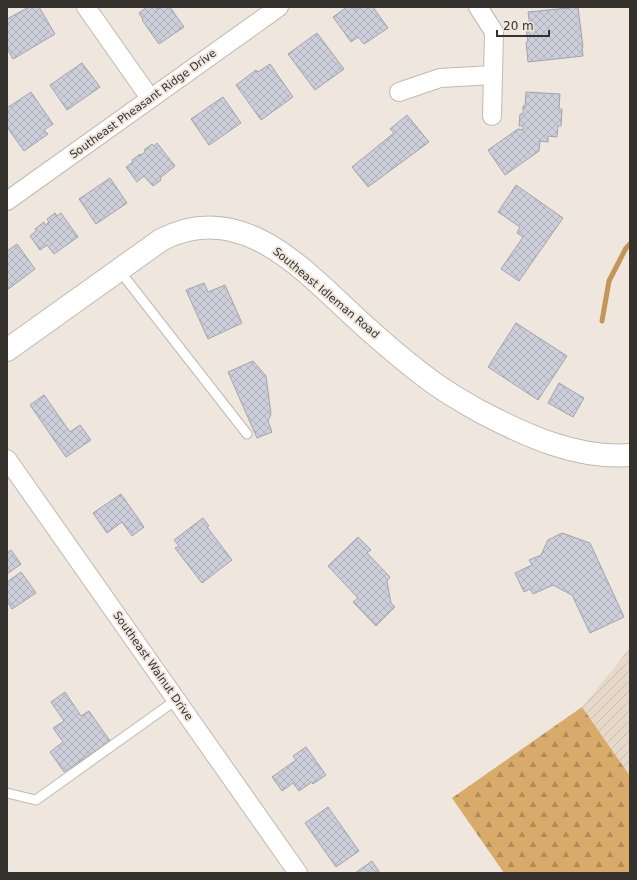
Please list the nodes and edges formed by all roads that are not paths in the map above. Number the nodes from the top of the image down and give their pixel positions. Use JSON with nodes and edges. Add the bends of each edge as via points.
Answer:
{"nodes":[{"id":1,"x":86,"y":7,"type":"edge"},
{"id":2,"x":279,"y":7,"type":"edge"},
{"id":3,"x":478,"y":7,"type":"edge"},
{"id":4,"x":493,"y":75,"type":"junction"},
{"id":5,"x":399,"y":92,"type":"dead end"},
{"id":6,"x":150,"y":98,"type":"junction"},
{"id":7,"x":492,"y":116,"type":"dead end"},
{"id":8,"x":7,"y":201,"type":"edge"},
{"id":9,"x":119,"y":270,"type":"junction"},
{"id":10,"x":7,"y":350,"type":"edge"},
{"id":11,"x":247,"y":434,"type":"dead end"},
{"id":12,"x":630,"y":455,"type":"edge"},
{"id":13,"x":7,"y":459,"type":"edge"},
{"id":14,"x":176,"y":700,"type":"junction"},
{"id":15,"x":7,"y":793,"type":"edge"},
{"id":16,"x":298,"y":873,"type":"edge"}],
"edges":[{"from":1,"to":6,"type":"street"},
{"from":2,"to":6,"type":"street","name":"Southeast Pheasant Ridge Drive"},
{"from":3,"to":4,"type":"street","via":[[494,32]]},
{"from":4,"to":5,"type":"street","via":[[440,78]]},
{"from":4,"to":7,"type":"street"},
{"from":6,"to":8,"type":"street","name":"Southeast Pheasant Ridge Drive"},
{"from":9,"to":10,"type":"main road","name":"Southeast Idleman Road"},
{"from":9,"to":11,"type":"lane"},
{"from":9,"to":12,"type":"main road","name":"Southeast Idleman Road","via":[[161,240],[187,229],[211,227],[244,233],[284,255],[407,363],[460,400],[519,431],[557,446],[590,454]]},
{"from":13,"to":14,"type":"street","name":"Southeast Walnut Drive"},
{"from":14,"to":15,"type":"lane","via":[[36,800]]},
{"from":14,"to":16,"type":"street","name":"Southeast Walnut Drive"}]}
